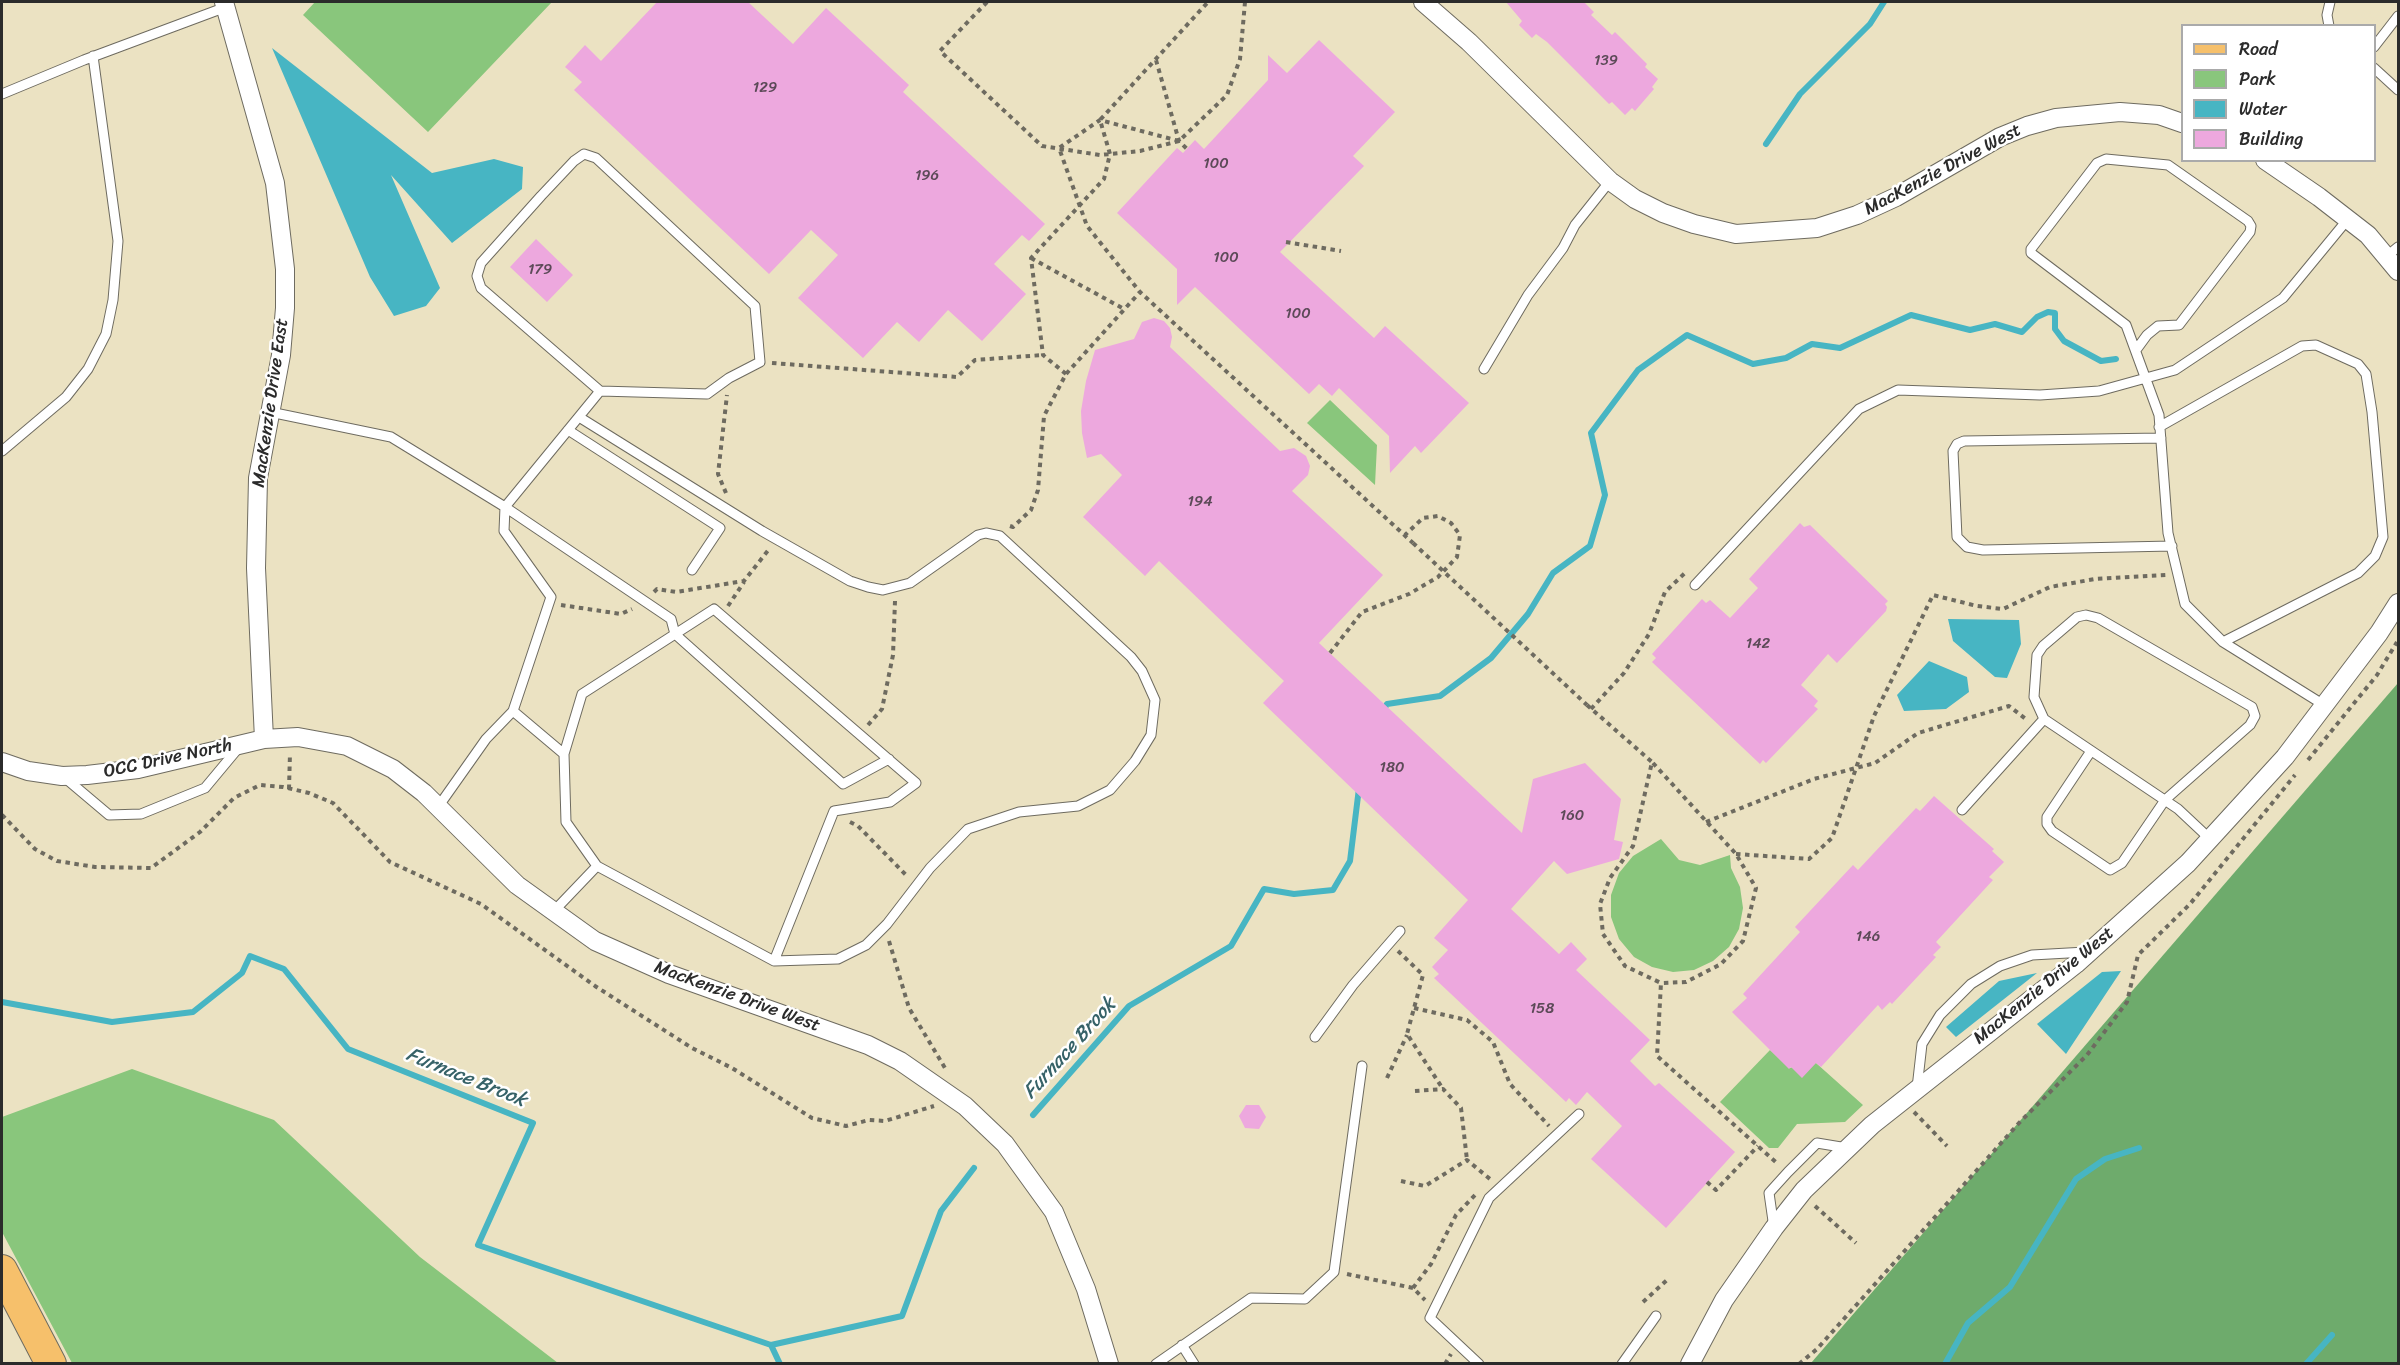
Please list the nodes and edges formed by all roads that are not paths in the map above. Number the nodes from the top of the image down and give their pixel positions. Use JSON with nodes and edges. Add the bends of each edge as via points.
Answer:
{"nodes":[{"id":1,"x":1424,"y":2,"type":"edge"},
{"id":2,"x":2330,"y":2,"type":"edge"},
{"id":3,"x":225,"y":4,"type":"edge"},
{"id":4,"x":2397,"y":20,"type":"edge"},
{"id":5,"x":2329,"y":24,"type":"edge"},
{"id":6,"x":2376,"y":45,"type":"edge"},
{"id":7,"x":93,"y":56,"type":"junction"},
{"id":8,"x":2376,"y":70,"type":"edge"},
{"id":9,"x":2398,"y":90,"type":"edge"},
{"id":10,"x":2,"y":94,"type":"edge"},
{"id":11,"x":2181,"y":123,"type":"edge"},
{"id":12,"x":2268,"y":162,"type":"edge"},
{"id":13,"x":1610,"y":181,"type":"junction"},
{"id":14,"x":2349,"y":219,"type":"junction"},
{"id":15,"x":2393,"y":251,"type":"edge"},
{"id":16,"x":2398,"y":271,"type":"edge"},
{"id":17,"x":2136,"y":350,"type":"junction"},
{"id":18,"x":1484,"y":369,"type":"dead end"},
{"id":19,"x":2147,"y":378,"type":"junction"},
{"id":20,"x":600,"y":391,"type":"junction"},
{"id":21,"x":270,"y":412,"type":"junction"},
{"id":22,"x":579,"y":417,"type":"junction"},
{"id":23,"x":2159,"y":427,"type":"junction"},
{"id":24,"x":568,"y":430,"type":"junction"},
{"id":25,"x":2161,"y":438,"type":"junction"},
{"id":26,"x":2,"y":451,"type":"edge"},
{"id":27,"x":505,"y":507,"type":"junction"},
{"id":28,"x":2172,"y":546,"type":"junction"},
{"id":29,"x":692,"y":570,"type":"dead end"},
{"id":30,"x":1695,"y":585,"type":"dead end"},
{"id":31,"x":2398,"y":603,"type":"edge"},
{"id":32,"x":675,"y":634,"type":"junction"},
{"id":33,"x":2223,"y":642,"type":"junction"},
{"id":34,"x":2324,"y":705,"type":"junction"},
{"id":35,"x":513,"y":711,"type":"junction"},
{"id":36,"x":2044,"y":719,"type":"junction"},
{"id":37,"x":264,"y":739,"type":"junction"},
{"id":38,"x":242,"y":744,"type":"junction"},
{"id":39,"x":2091,"y":751,"type":"junction"},
{"id":40,"x":564,"y":754,"type":"junction"},
{"id":41,"x":889,"y":759,"type":"junction"},
{"id":42,"x":2,"y":762,"type":"edge"},
{"id":43,"x":62,"y":776,"type":"junction"},
{"id":44,"x":2165,"y":800,"type":"junction"},
{"id":45,"x":438,"y":807,"type":"junction"},
{"id":46,"x":1962,"y":810,"type":"dead end"},
{"id":47,"x":2210,"y":839,"type":"junction"},
{"id":48,"x":597,"y":866,"type":"junction"},
{"id":49,"x":554,"y":911,"type":"junction"},
{"id":50,"x":1400,"y":931,"type":"dead end"},
{"id":51,"x":2089,"y":952,"type":"junction"},
{"id":52,"x":774,"y":961,"type":"junction"},
{"id":53,"x":1315,"y":1037,"type":"dead end"},
{"id":54,"x":1362,"y":1066,"type":"dead end"},
{"id":55,"x":1910,"y":1094,"type":"junction"},
{"id":56,"x":1579,"y":1114,"type":"dead end"},
{"id":57,"x":1847,"y":1148,"type":"junction"},
{"id":58,"x":1774,"y":1228,"type":"junction"},
{"id":59,"x":2,"y":1270,"type":"edge"},
{"id":60,"x":1656,"y":1316,"type":"dead end"},
{"id":61,"x":1182,"y":1345,"type":"junction"},
{"id":62,"x":51,"y":1364,"type":"edge"},
{"id":63,"x":1108,"y":1364,"type":"edge"},
{"id":64,"x":1156,"y":1364,"type":"edge"},
{"id":65,"x":1194,"y":1364,"type":"edge"},
{"id":66,"x":1479,"y":1364,"type":"edge"},
{"id":67,"x":1622,"y":1364,"type":"edge"},
{"id":68,"x":1690,"y":1364,"type":"edge"}],
"edges":[{"from":1,"to":13,"type":"street","name":"MacKenzie Drive West"},
{"from":2,"to":5,"type":"lane"},
{"from":3,"to":7,"type":"lane"},
{"from":3,"to":21,"type":"street","name":"MacKenzie Drive East","via":[[275,183],[285,270],[281,355]]},
{"from":4,"to":6,"type":"lane"},
{"from":7,"to":10,"type":"lane"},
{"from":7,"to":26,"type":"lane","via":[[118,242],[106,334],[66,397]]},
{"from":8,"to":9,"type":"lane"},
{"from":11,"to":13,"type":"street","name":"MacKenzie Drive West","via":[[2120,112],[2056,118],[2027,126],[2000,136],[1896,197],[1817,228],[1736,234],[1663,213]]},
{"from":12,"to":14,"type":"street"},
{"from":13,"to":18,"type":"lane","via":[[1528,295]]},
{"from":14,"to":15,"type":"street"},
{"from":14,"to":19,"type":"lane","via":[[2283,298],[2175,370]]},
{"from":15,"to":16,"type":"street"},
{"from":17,"to":17,"type":"lane","via":[[2126,325],[2031,253],[2097,163],[2106,159],[2168,165],[2251,226],[2179,324],[2158,326]]},
{"from":17,"to":19,"type":"lane"},
{"from":19,"to":23,"type":"lane"},
{"from":19,"to":30,"type":"lane","via":[[2099,391],[2040,395],[1898,390],[1859,409]]},
{"from":20,"to":20,"type":"lane","via":[[707,394],[760,362],[755,306],[596,158],[584,154],[481,263],[477,276],[481,288]]},
{"from":20,"to":22,"type":"lane"},
{"from":21,"to":27,"type":"lane","via":[[391,437]]},
{"from":21,"to":37,"type":"street","name":"MacKenzie Drive East","via":[[258,478],[256,568]]},
{"from":22,"to":24,"type":"lane"},
{"from":22,"to":52,"type":"lane","via":[[850,581],[883,590],[895,588],[910,583],[978,535],[1000,536],[1131,657],[1155,700],[1151,735],[1136,761],[1110,790],[1078,806],[1019,812],[968,829],[866,945],[838,959]]},
{"from":23,"to":25,"type":"lane"},
{"from":23,"to":33,"type":"lane","via":[[2302,346],[2316,345],[2358,364],[2366,374],[2383,537],[2375,556],[2358,573]]},
{"from":24,"to":27,"type":"lane"},
{"from":24,"to":29,"type":"lane","via":[[720,528]]},
{"from":25,"to":28,"type":"lane"},
{"from":25,"to":28,"type":"lane","via":[[1964,441],[1953,451],[1957,537],[1967,547],[1983,550]]},
{"from":27,"to":32,"type":"lane","via":[[671,620]]},
{"from":27,"to":35,"type":"lane","via":[[504,531],[551,597]]},
{"from":28,"to":33,"type":"lane","via":[[2185,604]]},
{"from":31,"to":34,"type":"street","name":"MacKenzie Drive West"},
{"from":32,"to":40,"type":"lane","via":[[582,694]]},
{"from":32,"to":41,"type":"lane","via":[[714,609]]},
{"from":32,"to":41,"type":"lane","via":[[843,784]]},
{"from":33,"to":34,"type":"lane"},
{"from":34,"to":47,"type":"street","name":"MacKenzie Drive West","via":[[2284,757]]},
{"from":35,"to":40,"type":"lane"},
{"from":35,"to":45,"type":"lane","via":[[486,738]]},
{"from":36,"to":39,"type":"lane"},
{"from":36,"to":44,"type":"lane","via":[[2034,697],[2037,655],[2077,617],[2086,615],[2098,618],[2252,707],[2250,725]]},
{"from":36,"to":46,"type":"lane"},
{"from":37,"to":38,"type":"street","name":"OCC Drive North"},
{"from":37,"to":45,"type":"street","name":"MacKenzie Drive West","via":[[298,736],[347,746],[393,769]]},
{"from":38,"to":43,"type":"street","name":"OCC Drive North","via":[[138,769]]},
{"from":38,"to":43,"type":"lane","via":[[205,788],[141,814],[109,815]]},
{"from":39,"to":44,"type":"lane"},
{"from":39,"to":44,"type":"lane","via":[[2047,817],[2047,824],[2110,870],[2122,863]]},
{"from":40,"to":48,"type":"lane","via":[[566,822]]},
{"from":41,"to":52,"type":"lane","via":[[916,783],[890,802],[834,811]]},
{"from":42,"to":43,"type":"street","name":"OCC Drive North"},
{"from":44,"to":47,"type":"lane"},
{"from":45,"to":49,"type":"street","name":"MacKenzie Drive West","via":[[517,885]]},
{"from":47,"to":51,"type":"street","name":"MacKenzie Drive West"},
{"from":48,"to":49,"type":"lane"},
{"from":48,"to":52,"type":"lane"},
{"from":49,"to":63,"type":"street","name":"MacKenzie Drive West","via":[[594,941],[669,974],[868,1045],[900,1060],[945,1091],[1005,1144],[1054,1212],[1086,1289]]},
{"from":50,"to":53,"type":"lane"},
{"from":51,"to":55,"type":"street","name":"MacKenzie Drive West"},
{"from":51,"to":55,"type":"lane","via":[[2032,955],[2000,966],[1971,984],[1940,1015],[1922,1044]]},
{"from":54,"to":61,"type":"lane","via":[[1334,1272],[1305,1299],[1251,1298]]},
{"from":55,"to":57,"type":"street","name":"MacKenzie Drive West"},
{"from":56,"to":66,"type":"lane","via":[[1489,1198],[1430,1318]]},
{"from":57,"to":58,"type":"street","name":"MacKenzie Drive West","via":[[1804,1190]]},
{"from":57,"to":58,"type":"lane","via":[[1817,1143],[1788,1172],[1769,1193]]},
{"from":58,"to":68,"type":"street","name":"MacKenzie Drive West","via":[[1724,1300]]},
{"from":59,"to":62,"type":"main road"},
{"from":60,"to":67,"type":"lane"},
{"from":61,"to":64,"type":"lane"},
{"from":61,"to":65,"type":"lane"}]}
